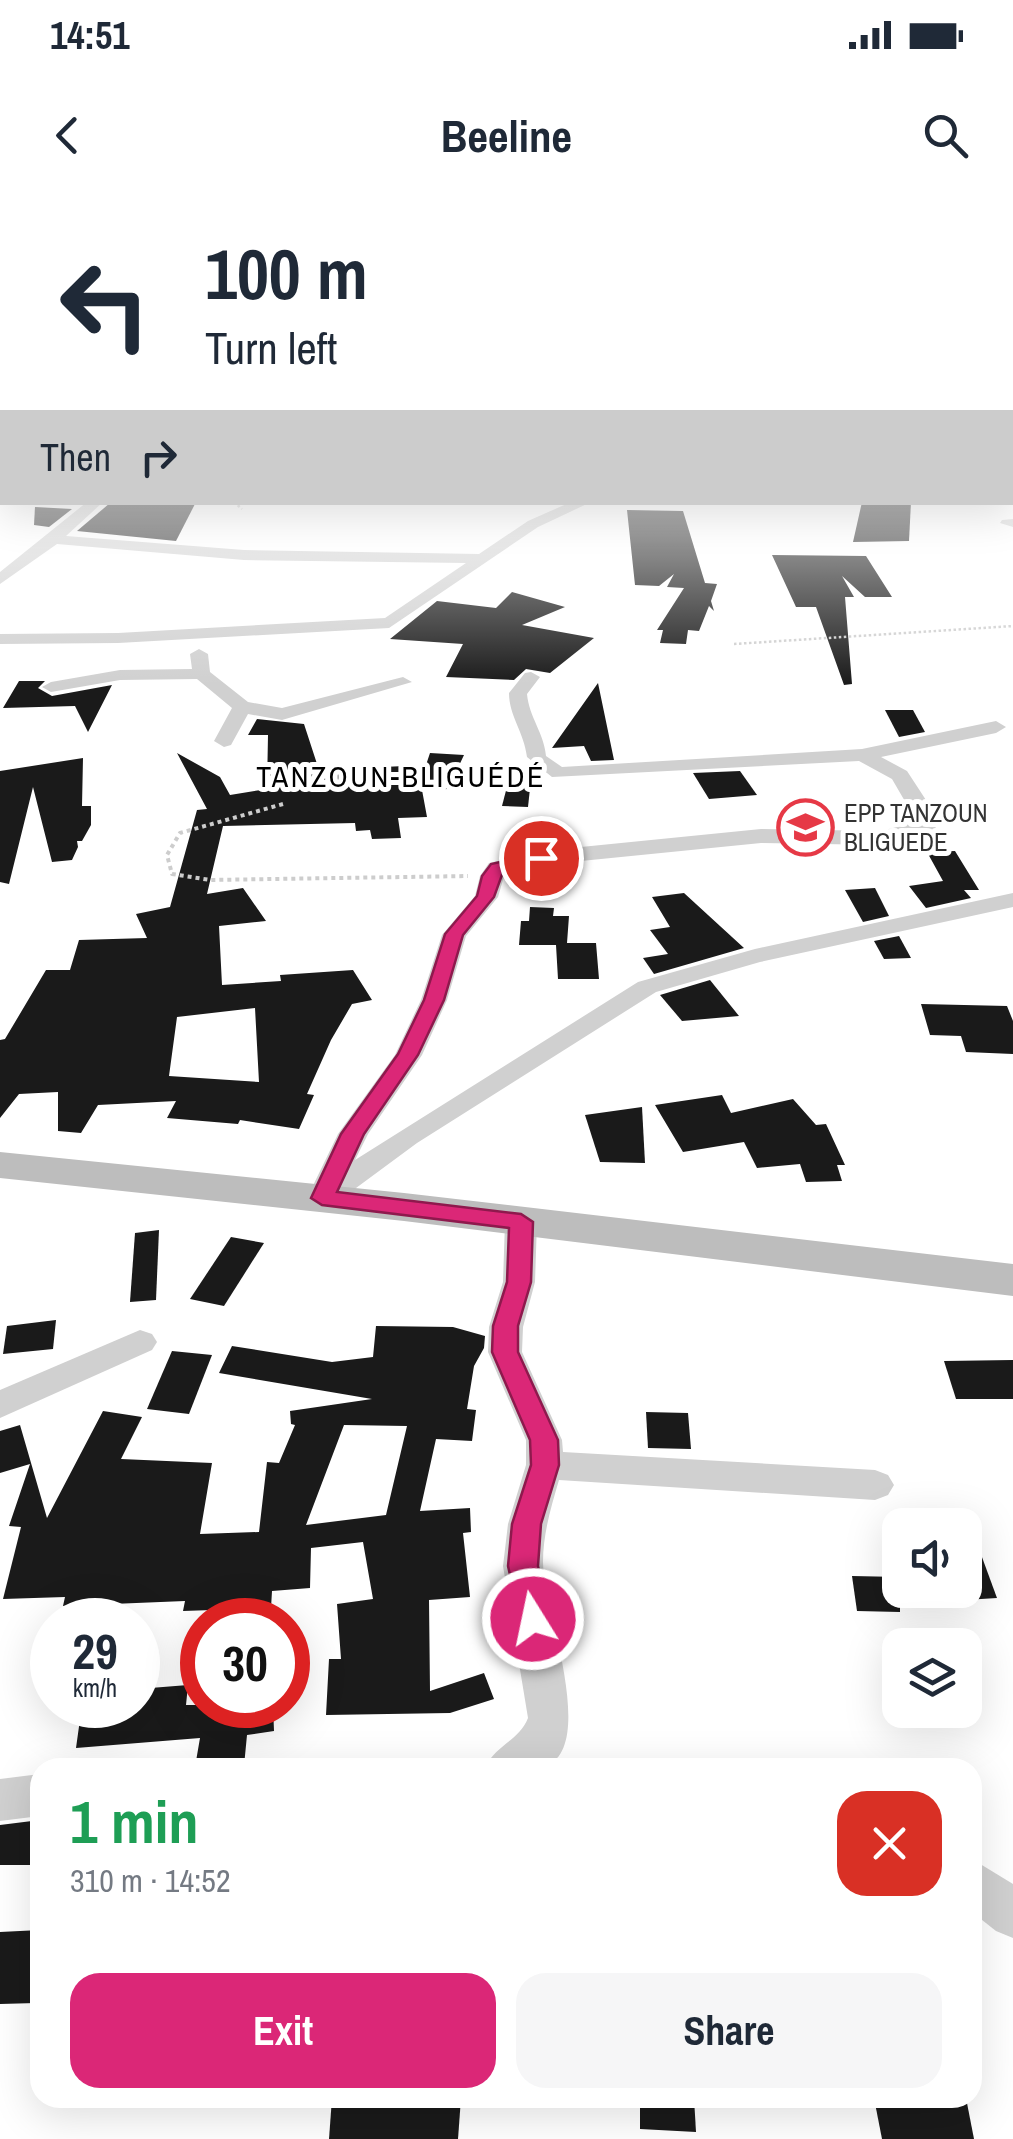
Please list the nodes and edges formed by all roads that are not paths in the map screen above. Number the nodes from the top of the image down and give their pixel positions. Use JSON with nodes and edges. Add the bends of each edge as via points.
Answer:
{"nodes":[{"id":1,"x":93,"y":505,"type":"edge"},
{"id":2,"x":577,"y":505,"type":"edge"},
{"id":3,"x":54,"y":540,"type":"junction"},
{"id":4,"x":484,"y":559,"type":"junction"},
{"id":5,"x":0,"y":579,"type":"edge"},
{"id":6,"x":204,"y":632,"type":"junction"},
{"id":7,"x":0,"y":639,"type":"edge"},
{"id":8,"x":201,"y":674,"type":"junction"},
{"id":9,"x":530,"y":677,"type":"dead end"},
{"id":10,"x":402,"y":682,"type":"dead end"},
{"id":11,"x":52,"y":687,"type":"dead end"},
{"id":12,"x":242,"y":707,"type":"junction"},
{"id":13,"x":996,"y":727,"type":"dead end"},
{"id":14,"x":224,"y":740,"type":"dead end"},
{"id":15,"x":862,"y":755,"type":"junction"},
{"id":16,"x":1013,"y":900,"type":"edge"},
{"id":17,"x":0,"y":1165,"type":"edge"},
{"id":18,"x":322,"y":1198,"type":"junction"},
{"id":19,"x":521,"y":1222,"type":"junction"},
{"id":20,"x":1013,"y":1280,"type":"edge"},
{"id":21,"x":140,"y":1342,"type":"dead end"},
{"id":22,"x":0,"y":1406,"type":"edge"},
{"id":23,"x":545,"y":1465,"type":"junction"},
{"id":24,"x":875,"y":1485,"type":"dead end"},
{"id":25,"x":522,"y":1758,"type":"edge"},
{"id":26,"x":30,"y":1796,"type":"edge"},
{"id":27,"x":0,"y":1800,"type":"edge"},
{"id":28,"x":982,"y":1890,"type":"edge"},
{"id":29,"x":1013,"y":1914,"type":"edge"}],
"edges":[{"from":1,"to":3,"type":"street"},
{"from":2,"to":4,"type":"street","via":[[533,524]]},
{"from":3,"to":4,"type":"street","via":[[244,555]]},
{"from":3,"to":5,"type":"street"},
{"from":4,"to":6,"type":"street","via":[[395,622]]},
{"from":6,"to":7,"type":"street"},
{"from":6,"to":8,"type":"street"},
{"from":8,"to":11,"type":"street","via":[[120,675]]},
{"from":8,"to":12,"type":"street"},
{"from":9,"to":15,"type":"street","via":[[518,693],[520,713],[533,732],[536,759],[560,773]]},
{"from":10,"to":12,"type":"street","via":[[282,714]]},
{"from":12,"to":14,"type":"street"},
{"from":13,"to":15,"type":"street"},
{"from":15,"to":18,"type":"street","via":[[900,775],[926,826],[865,840],[762,836],[497,868],[486,897],[454,934],[408,1055],[352,1134]]},
{"from":16,"to":18,"type":"street","via":[[755,956],[648,987],[408,1136]]},
{"from":17,"to":18,"type":"main road"},
{"from":18,"to":19,"type":"main road"},
{"from":19,"to":20,"type":"main road"},
{"from":19,"to":23,"type":"street","via":[[519,1282],[505,1352],[544,1440]]},
{"from":21,"to":22,"type":"street"},
{"from":23,"to":24,"type":"street"},
{"from":23,"to":25,"type":"street","via":[[527,1524],[523,1566],[550,1718],[538,1746]]},
{"from":26,"to":27,"type":"street"},
{"from":28,"to":29,"type":"street"}]}
